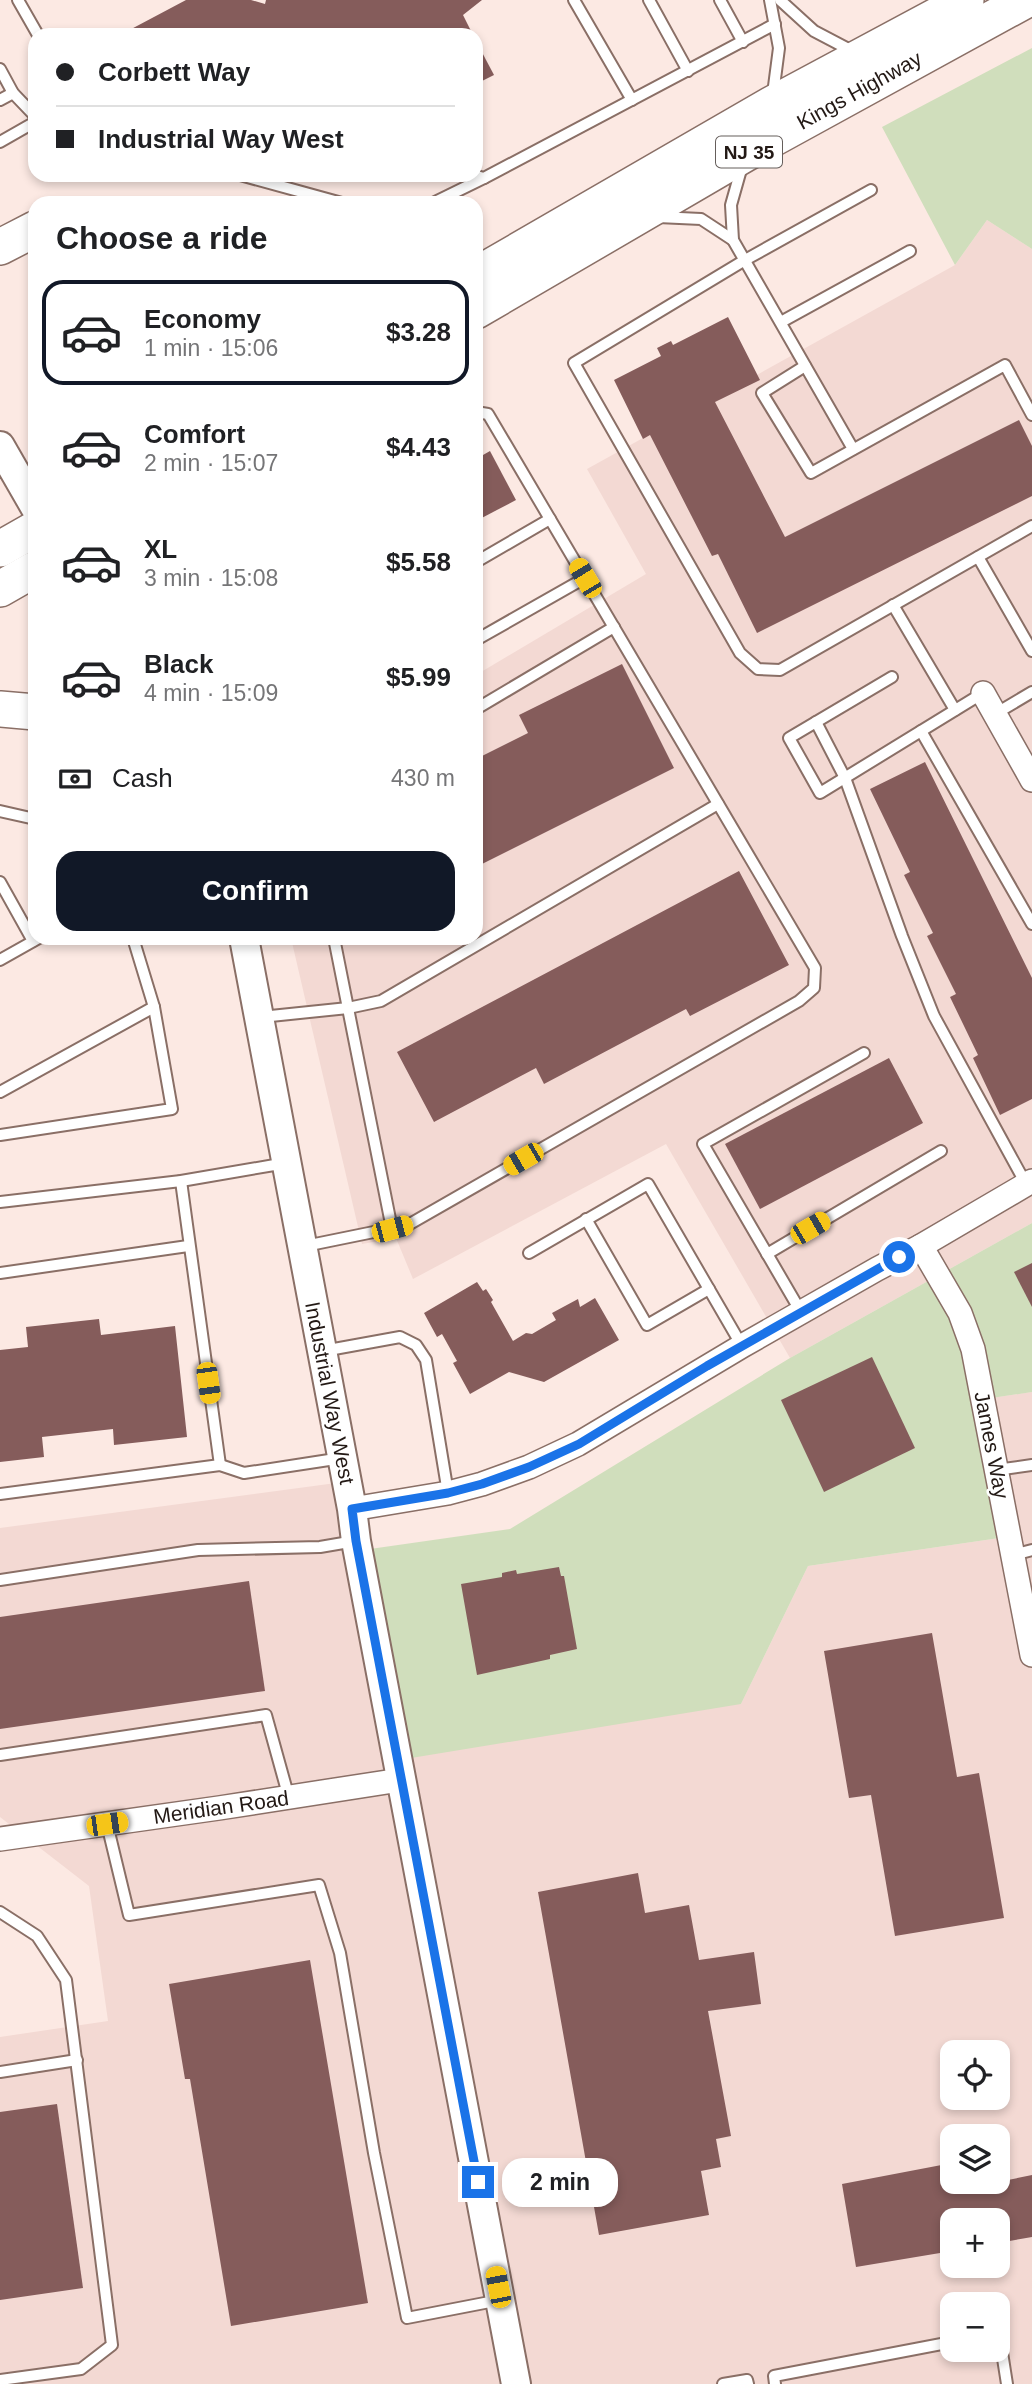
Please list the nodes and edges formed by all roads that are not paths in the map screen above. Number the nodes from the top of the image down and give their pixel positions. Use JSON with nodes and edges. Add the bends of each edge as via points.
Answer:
{"nodes":[{"id":1,"x":19,"y":0,"type":"edge"},
{"id":2,"x":574,"y":0,"type":"edge"},
{"id":3,"x":649,"y":0,"type":"edge"},
{"id":4,"x":720,"y":0,"type":"edge"},
{"id":5,"x":770,"y":0,"type":"edge"},
{"id":6,"x":780,"y":0,"type":"edge"},
{"id":7,"x":965,"y":0,"type":"edge"},
{"id":8,"x":1026,"y":0,"type":"edge"},
{"id":9,"x":775,"y":24,"type":"junction"},
{"id":10,"x":34,"y":28,"type":"edge"},
{"id":11,"x":743,"y":42,"type":"junction"},
{"id":12,"x":860,"y":55,"type":"junction"},
{"id":13,"x":0,"y":69,"type":"edge"},
{"id":14,"x":688,"y":71,"type":"junction"},
{"id":15,"x":13,"y":93,"type":"junction"},
{"id":16,"x":0,"y":100,"type":"edge"},
{"id":17,"x":632,"y":100,"type":"junction"},
{"id":18,"x":772,"y":104,"type":"junction"},
{"id":19,"x":28,"y":109,"type":"edge"},
{"id":20,"x":28,"y":126,"type":"edge"},
{"id":21,"x":0,"y":142,"type":"edge"},
{"id":22,"x":745,"y":154,"type":"junction"},
{"id":23,"x":483,"y":174,"type":"edge"},
{"id":24,"x":266,"y":182,"type":"edge"},
{"id":25,"x":469,"y":182,"type":"edge"},
{"id":26,"x":871,"y":190,"type":"dead end"},
{"id":27,"x":316,"y":196,"type":"edge"},
{"id":28,"x":445,"y":196,"type":"edge"},
{"id":29,"x":639,"y":216,"type":"junction"},
{"id":30,"x":28,"y":233,"type":"edge"},
{"id":31,"x":733,"y":240,"type":"junction"},
{"id":32,"x":0,"y":247,"type":"edge"},
{"id":33,"x":910,"y":251,"type":"dead end"},
{"id":34,"x":515,"y":252,"type":"junction"},
{"id":35,"x":483,"y":259,"type":"edge"},
{"id":36,"x":745,"y":260,"type":"junction"},
{"id":37,"x":483,"y":271,"type":"edge"},
{"id":38,"x":483,"y":307,"type":"edge"},
{"id":39,"x":780,"y":323,"type":"junction"},
{"id":40,"x":805,"y":366,"type":"junction"},
{"id":41,"x":483,"y":413,"type":"edge"},
{"id":42,"x":1032,"y":415,"type":"edge"},
{"id":43,"x":0,"y":446,"type":"edge"},
{"id":44,"x":853,"y":449,"type":"junction"},
{"id":45,"x":28,"y":495,"type":"edge"},
{"id":46,"x":550,"y":520,"type":"junction"},
{"id":47,"x":1030,"y":531,"type":"edge"},
{"id":48,"x":28,"y":533,"type":"edge"},
{"id":49,"x":0,"y":549,"type":"edge"},
{"id":50,"x":978,"y":557,"type":"junction"},
{"id":51,"x":483,"y":558,"type":"edge"},
{"id":52,"x":28,"y":573,"type":"edge"},
{"id":53,"x":585,"y":578,"type":"junction"},
{"id":54,"x":0,"y":589,"type":"edge"},
{"id":55,"x":893,"y":605,"type":"junction"},
{"id":56,"x":614,"y":627,"type":"junction"},
{"id":57,"x":483,"y":636,"type":"edge"},
{"id":58,"x":1032,"y":651,"type":"edge"},
{"id":59,"x":892,"y":677,"type":"dead end"},
{"id":60,"x":1032,"y":692,"type":"edge"},
{"id":61,"x":983,"y":693,"type":"joint"},
{"id":62,"x":483,"y":705,"type":"edge"},
{"id":63,"x":0,"y":709,"type":"edge"},
{"id":64,"x":955,"y":710,"type":"junction"},
{"id":65,"x":28,"y":711,"type":"edge"},
{"id":66,"x":995,"y":714,"type":"junction"},
{"id":67,"x":816,"y":722,"type":"junction"},
{"id":68,"x":921,"y":731,"type":"junction"},
{"id":69,"x":845,"y":778,"type":"junction"},
{"id":70,"x":1032,"y":780,"type":"edge"},
{"id":71,"x":718,"y":804,"type":"junction"},
{"id":72,"x":0,"y":811,"type":"edge"},
{"id":73,"x":28,"y":817,"type":"edge"},
{"id":74,"x":0,"y":882,"type":"edge"},
{"id":75,"x":1032,"y":924,"type":"edge"},
{"id":76,"x":28,"y":927,"type":"edge"},
{"id":77,"x":483,"y":942,"type":"edge"},
{"id":78,"x":28,"y":944,"type":"edge"},
{"id":79,"x":135,"y":945,"type":"edge"},
{"id":80,"x":245,"y":945,"type":"edge"},
{"id":81,"x":335,"y":945,"type":"edge"},
{"id":82,"x":478,"y":945,"type":"edge"},
{"id":83,"x":0,"y":960,"type":"edge"},
{"id":84,"x":154,"y":1007,"type":"junction"},
{"id":85,"x":348,"y":1008,"type":"junction"},
{"id":86,"x":258,"y":1017,"type":"junction"},
{"id":87,"x":864,"y":1053,"type":"dead end"},
{"id":88,"x":0,"y":1093,"type":"edge"},
{"id":89,"x":0,"y":1135,"type":"edge"},
{"id":90,"x":941,"y":1151,"type":"dead end"},
{"id":91,"x":286,"y":1163,"type":"junction"},
{"id":92,"x":181,"y":1181,"type":"junction"},
{"id":93,"x":1029,"y":1182,"type":"edge"},
{"id":94,"x":0,"y":1202,"type":"edge"},
{"id":95,"x":586,"y":1219,"type":"junction"},
{"id":96,"x":392,"y":1229,"type":"junction"},
{"id":97,"x":188,"y":1246,"type":"junction"},
{"id":98,"x":921,"y":1246,"type":"junction"},
{"id":99,"x":302,"y":1247,"type":"junction"},
{"id":100,"x":528,"y":1253,"type":"dead end"},
{"id":101,"x":767,"y":1254,"type":"junction"},
{"id":102,"x":0,"y":1273,"type":"edge"},
{"id":103,"x":709,"y":1289,"type":"junction"},
{"id":104,"x":801,"y":1312,"type":"junction"},
{"id":105,"x":742,"y":1346,"type":"junction"},
{"id":106,"x":322,"y":1351,"type":"junction"},
{"id":107,"x":342,"y":1458,"type":"junction"},
{"id":108,"x":220,"y":1465,"type":"junction"},
{"id":109,"x":1032,"y":1465,"type":"edge"},
{"id":110,"x":996,"y":1471,"type":"junction"},
{"id":111,"x":448,"y":1493,"type":"junction"},
{"id":112,"x":0,"y":1494,"type":"edge"},
{"id":113,"x":352,"y":1509,"type":"junction"},
{"id":114,"x":356,"y":1541,"type":"junction"},
{"id":115,"x":1022,"y":1552,"type":"edge"},
{"id":116,"x":0,"y":1580,"type":"edge"},
{"id":117,"x":1032,"y":1655,"type":"edge"},
{"id":118,"x":0,"y":1755,"type":"edge"},
{"id":119,"x":400,"y":1780,"type":"junction"},
{"id":120,"x":289,"y":1798,"type":"junction"},
{"id":121,"x":107,"y":1824,"type":"junction"},
{"id":122,"x":0,"y":1839,"type":"edge"},
{"id":123,"x":0,"y":1912,"type":"edge"},
{"id":124,"x":77,"y":2060,"type":"junction"},
{"id":125,"x":0,"y":2072,"type":"edge"},
{"id":126,"x":500,"y":2300,"type":"junction"},
{"id":127,"x":940,"y":2344,"type":"edge"},
{"id":128,"x":1003,"y":2362,"type":"edge"},
{"id":129,"x":0,"y":2380,"type":"edge"},
{"id":130,"x":516,"y":2384,"type":"edge"},
{"id":131,"x":723,"y":2384,"type":"edge"},
{"id":132,"x":748,"y":2384,"type":"edge"},
{"id":133,"x":775,"y":2384,"type":"edge"},
{"id":134,"x":1006,"y":2384,"type":"edge"}],
"edges":[{"from":1,"to":10,"type":"lane"},
{"from":2,"to":17,"type":"lane"},
{"from":3,"to":14,"type":"lane"},
{"from":4,"to":11,"type":"lane"},
{"from":5,"to":9,"type":"lane"},
{"from":6,"to":12,"type":"lane","via":[[814,31]]},
{"from":7,"to":12,"type":"main road","name":"Kings Highway","number":"NJ 35"},
{"from":8,"to":22,"type":"main road","name":"Kings Highway","number":"NJ 35"},
{"from":9,"to":11,"type":"lane"},
{"from":9,"to":18,"type":"lane","via":[[779,48]]},
{"from":11,"to":14,"type":"lane"},
{"from":12,"to":18,"type":"main road","name":"Kings Highway","number":"NJ 35"},
{"from":13,"to":15,"type":"lane"},
{"from":14,"to":17,"type":"lane"},
{"from":15,"to":16,"type":"lane"},
{"from":15,"to":19,"type":"lane"},
{"from":17,"to":23,"type":"lane"},
{"from":18,"to":34,"type":"main road","name":"Kings Highway","number":"NJ 35"},
{"from":20,"to":21,"type":"lane"},
{"from":22,"to":29,"type":"main road","name":"Kings Highway","number":"NJ 35"},
{"from":22,"to":31,"type":"lane","via":[[731,205]]},
{"from":24,"to":27,"type":"lane"},
{"from":25,"to":28,"type":"lane"},
{"from":26,"to":36,"type":"lane"},
{"from":29,"to":31,"type":"lane","via":[[701,219]]},
{"from":29,"to":38,"type":"main road","name":"Kings Highway","number":"NJ 35"},
{"from":30,"to":32,"type":"main road"},
{"from":31,"to":36,"type":"lane"},
{"from":33,"to":39,"type":"lane"},
{"from":34,"to":35,"type":"main road"},
{"from":34,"to":37,"type":"main road","name":"Kings Highway","number":"NJ 35"},
{"from":36,"to":39,"type":"lane"},
{"from":36,"to":55,"type":"lane","via":[[574,363],[740,653],[758,669],[780,670]]},
{"from":39,"to":40,"type":"lane"},
{"from":40,"to":44,"type":"lane"},
{"from":40,"to":44,"type":"lane","via":[[762,393],[811,473]]},
{"from":41,"to":46,"type":"lane","via":[[488,414]]},
{"from":42,"to":44,"type":"lane","via":[[1005,365]]},
{"from":43,"to":45,"type":"street"},
{"from":46,"to":51,"type":"lane"},
{"from":46,"to":53,"type":"lane"},
{"from":47,"to":50,"type":"lane"},
{"from":48,"to":49,"type":"main road"},
{"from":50,"to":55,"type":"lane"},
{"from":50,"to":58,"type":"lane"},
{"from":52,"to":54,"type":"main road"},
{"from":53,"to":56,"type":"lane"},
{"from":53,"to":57,"type":"lane"},
{"from":55,"to":64,"type":"lane"},
{"from":56,"to":62,"type":"lane"},
{"from":56,"to":71,"type":"lane"},
{"from":59,"to":67,"type":"lane"},
{"from":60,"to":66,"type":"lane"},
{"from":61,"to":64,"type":"lane"},
{"from":61,"to":66,"type":"street"},
{"from":63,"to":65,"type":"main road"},
{"from":64,"to":68,"type":"lane"},
{"from":66,"to":70,"type":"street"},
{"from":67,"to":69,"type":"lane"},
{"from":67,"to":69,"type":"lane","via":[[789,738],[820,793]]},
{"from":68,"to":69,"type":"lane"},
{"from":68,"to":75,"type":"lane"},
{"from":69,"to":93,"type":"lane","via":[[934,1016]]},
{"from":71,"to":77,"type":"lane"},
{"from":71,"to":96,"type":"lane","via":[[815,968],[814,988],[799,1001],[408,1225]]},
{"from":72,"to":73,"type":"lane"},
{"from":74,"to":76,"type":"lane"},
{"from":78,"to":83,"type":"lane"},
{"from":79,"to":84,"type":"lane"},
{"from":80,"to":86,"type":"street","name":"Industrial Way West"},
{"from":81,"to":85,"type":"lane"},
{"from":82,"to":85,"type":"lane","via":[[382,1001]]},
{"from":84,"to":88,"type":"lane"},
{"from":84,"to":89,"type":"lane","via":[[172,1109]]},
{"from":85,"to":86,"type":"lane"},
{"from":85,"to":96,"type":"lane"},
{"from":86,"to":91,"type":"street","name":"Industrial Way West"},
{"from":87,"to":101,"type":"lane","via":[[703,1144]]},
{"from":90,"to":101,"type":"lane"},
{"from":91,"to":92,"type":"lane"},
{"from":91,"to":99,"type":"street","name":"Industrial Way West"},
{"from":92,"to":94,"type":"lane"},
{"from":92,"to":97,"type":"lane"},
{"from":93,"to":98,"type":"street"},
{"from":95,"to":100,"type":"lane"},
{"from":95,"to":103,"type":"lane","via":[[648,1184]]},
{"from":95,"to":103,"type":"lane","via":[[647,1325]]},
{"from":96,"to":99,"type":"lane"},
{"from":97,"to":102,"type":"lane"},
{"from":97,"to":108,"type":"lane"},
{"from":98,"to":104,"type":"street"},
{"from":98,"to":110,"type":"street","name":"James Way","via":[[967,1329]]},
{"from":99,"to":106,"type":"street","name":"Industrial Way West"},
{"from":101,"to":104,"type":"lane"},
{"from":103,"to":105,"type":"lane"},
{"from":104,"to":105,"type":"street"},
{"from":105,"to":111,"type":"street","via":[[579,1444],[529,1467]]},
{"from":106,"to":107,"type":"street","name":"Industrial Way West"},
{"from":106,"to":111,"type":"lane","via":[[400,1337],[416,1345],[426,1360]]},
{"from":107,"to":108,"type":"lane","via":[[244,1473]]},
{"from":107,"to":113,"type":"street","name":"Industrial Way West"},
{"from":108,"to":112,"type":"lane"},
{"from":109,"to":110,"type":"lane"},
{"from":110,"to":115,"type":"street","name":"James Way"},
{"from":111,"to":113,"type":"street"},
{"from":113,"to":114,"type":"street","name":"Industrial Way West"},
{"from":114,"to":116,"type":"lane","via":[[320,1547],[198,1550]]},
{"from":114,"to":119,"type":"street","name":"Industrial Way West"},
{"from":115,"to":117,"type":"street","name":"James Way"},
{"from":118,"to":120,"type":"lane","via":[[265,1715]]},
{"from":119,"to":120,"type":"street","name":"Meridian Road"},
{"from":119,"to":126,"type":"street","name":"Industrial Way West"},
{"from":120,"to":121,"type":"street","name":"Meridian Road"},
{"from":121,"to":122,"type":"street","name":"Meridian Road"},
{"from":121,"to":126,"type":"lane","via":[[129,1915],[319,1885],[340,1954],[407,2318]]},
{"from":123,"to":124,"type":"lane","via":[[37,1936],[66,1980]]},
{"from":124,"to":125,"type":"lane"},
{"from":124,"to":129,"type":"lane","via":[[112,2345],[81,2369]]},
{"from":126,"to":130,"type":"street","name":"Industrial Way West"},
{"from":127,"to":133,"type":"lane","via":[[774,2376]]},
{"from":128,"to":134,"type":"lane"},
{"from":131,"to":132,"type":"lane","via":[[747,2380]]}]}
